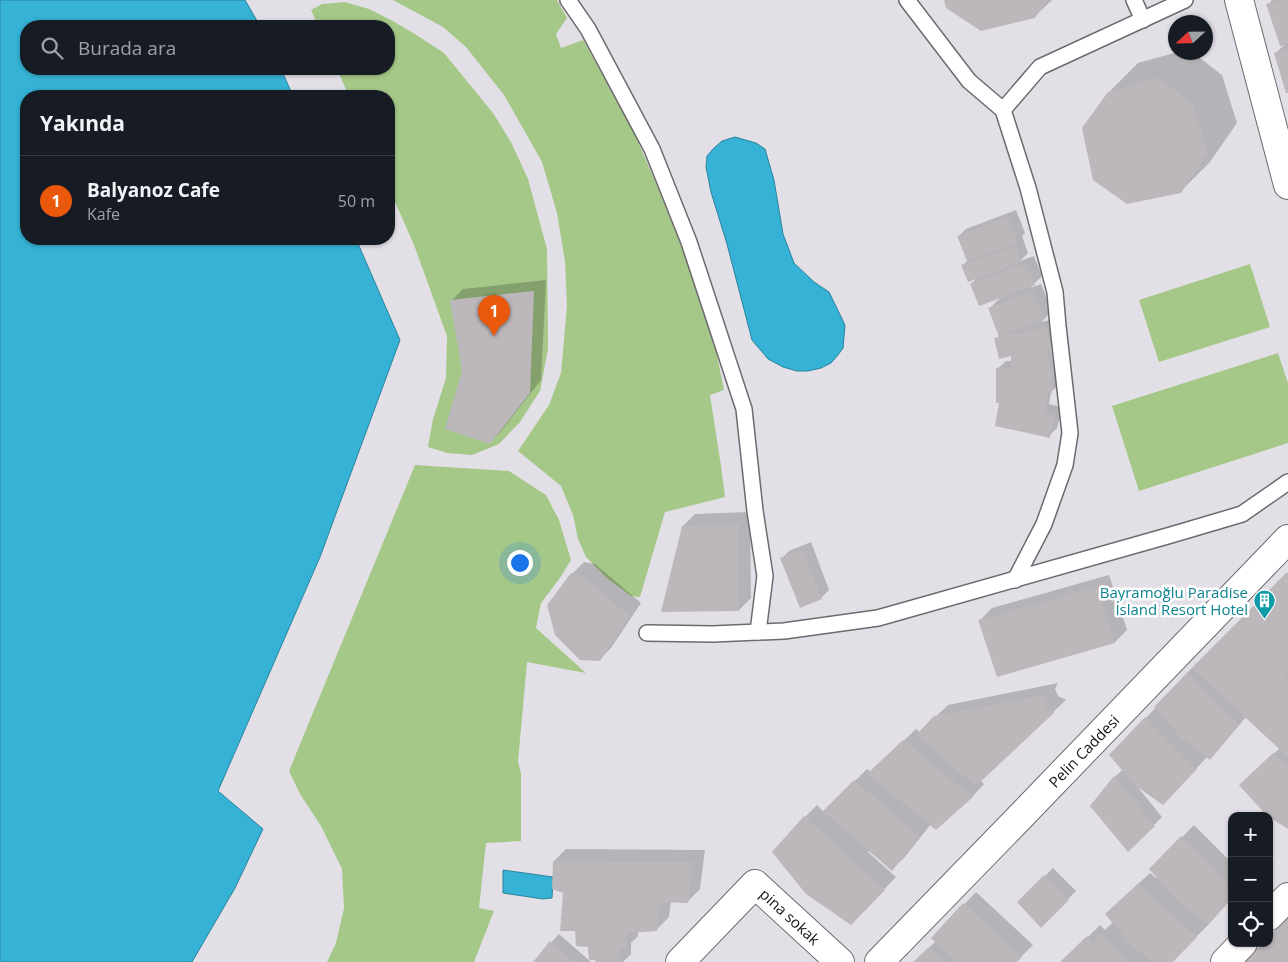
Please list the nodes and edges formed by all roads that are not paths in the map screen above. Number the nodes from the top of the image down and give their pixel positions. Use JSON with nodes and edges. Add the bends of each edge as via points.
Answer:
{"nodes":[{"id":1,"x":568,"y":0,"type":"edge"},
{"id":2,"x":907,"y":0,"type":"edge"},
{"id":3,"x":1134,"y":0,"type":"edge"},
{"id":4,"x":1185,"y":0,"type":"edge"},
{"id":5,"x":1239,"y":0,"type":"edge"},
{"id":6,"x":1142,"y":20,"type":"junction"},
{"id":7,"x":1003,"y":110,"type":"junction"},
{"id":8,"x":1288,"y":185,"type":"edge"},
{"id":9,"x":1288,"y":482,"type":"edge"},
{"id":10,"x":1288,"y":539,"type":"edge"},
{"id":11,"x":1015,"y":580,"type":"junction"},
{"id":12,"x":758,"y":632,"type":"junction"},
{"id":13,"x":647,"y":633,"type":"dead end"},
{"id":14,"x":1288,"y":897,"type":"edge"},
{"id":15,"x":1273,"y":912,"type":"edge"},
{"id":16,"x":1239,"y":947,"type":"edge"},
{"id":17,"x":680,"y":962,"type":"edge"},
{"id":18,"x":840,"y":962,"type":"edge"},
{"id":19,"x":879,"y":962,"type":"edge"},
{"id":20,"x":1225,"y":962,"type":"edge"}],
"edges":[{"from":1,"to":12,"type":"lane","via":[[588,29],[652,149],[689,242],[744,409],[765,576]]},
{"from":2,"to":7,"type":"lane","via":[[969,81]]},
{"from":3,"to":6,"type":"lane"},
{"from":4,"to":6,"type":"lane"},
{"from":5,"to":8,"type":"street"},
{"from":6,"to":7,"type":"lane","via":[[1040,67]]},
{"from":7,"to":11,"type":"lane","via":[[1028,188],[1055,292],[1070,433],[1066,465],[1044,524]]},
{"from":9,"to":11,"type":"lane","via":[[1242,514]]},
{"from":10,"to":19,"type":"street","name":"Pelin Caddesi"},
{"from":11,"to":12,"type":"lane","via":[[878,618]]},
{"from":12,"to":13,"type":"lane"},
{"from":14,"to":15,"type":"street"},
{"from":16,"to":20,"type":"street"},
{"from":17,"to":18,"type":"street","name":"pina sokak","via":[[755,884]]}]}
